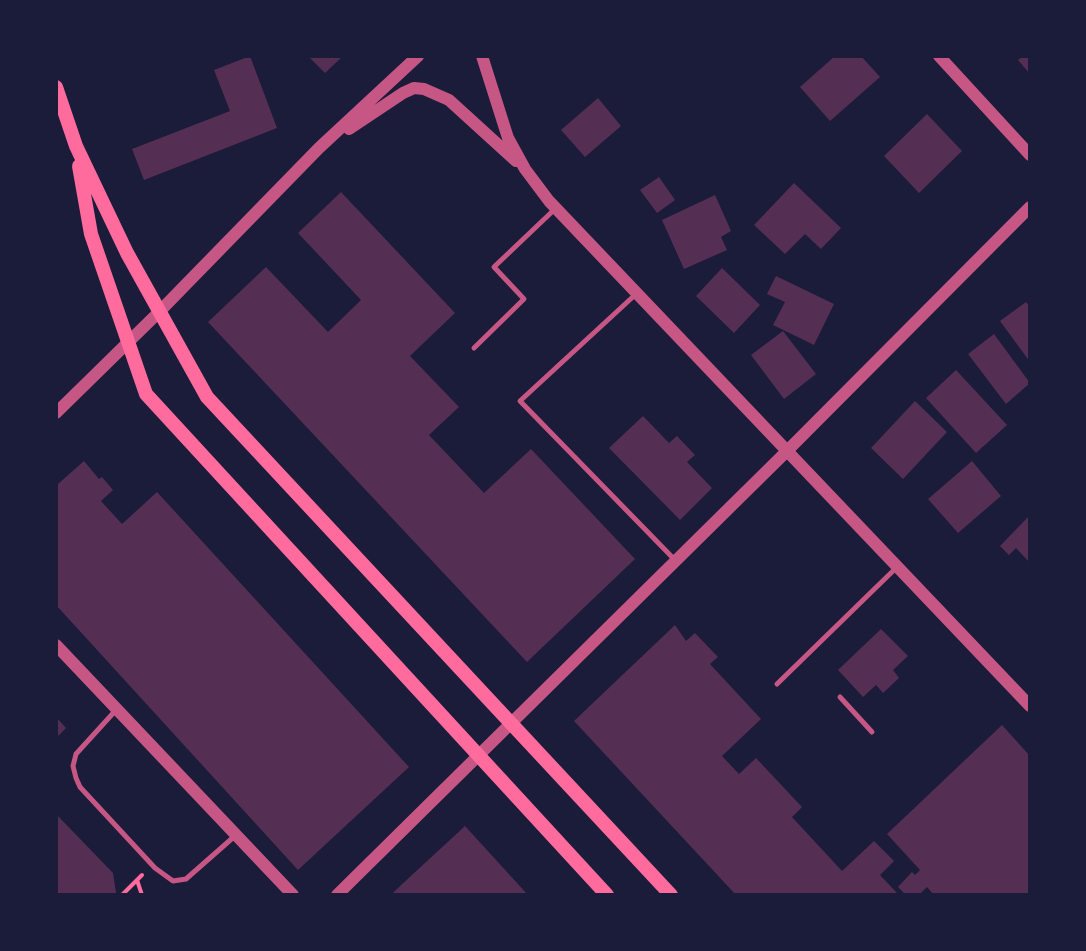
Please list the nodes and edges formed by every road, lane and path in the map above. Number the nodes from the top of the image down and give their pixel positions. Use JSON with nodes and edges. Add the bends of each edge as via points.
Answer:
{"nodes":[{"id":1,"x":418,"y":56,"type":"edge"},
{"id":2,"x":482,"y":56,"type":"edge"},
{"id":3,"x":939,"y":56,"type":"edge"},
{"id":4,"x":56,"y":87,"type":"edge"},
{"id":5,"x":76,"y":146,"type":"junction"},
{"id":6,"x":319,"y":148,"type":"junction"},
{"id":7,"x":1030,"y":155,"type":"edge"},
{"id":8,"x":525,"y":169,"type":"junction"},
{"id":9,"x":1030,"y":207,"type":"edge"},
{"id":10,"x":556,"y":208,"type":"junction"},
{"id":11,"x":636,"y":293,"type":"junction"},
{"id":12,"x":160,"y":311,"type":"junction"},
{"id":13,"x":127,"y":343,"type":"junction"},
{"id":14,"x":474,"y":348,"type":"dead end"},
{"id":15,"x":56,"y":413,"type":"edge"},
{"id":16,"x":787,"y":451,"type":"junction"},
{"id":17,"x":676,"y":561,"type":"junction"},
{"id":18,"x":897,"y":567,"type":"junction"},
{"id":19,"x":56,"y":645,"type":"edge"},
{"id":20,"x":777,"y":684,"type":"dead end"},
{"id":21,"x":840,"y":697,"type":"dead end"},
{"id":22,"x":1030,"y":706,"type":"edge"},
{"id":23,"x":117,"y":710,"type":"junction"},
{"id":24,"x":511,"y":724,"type":"junction"},
{"id":25,"x":872,"y":732,"type":"dead end"},
{"id":26,"x":478,"y":755,"type":"junction"},
{"id":27,"x":237,"y":834,"type":"junction"},
{"id":28,"x":153,"y":865,"type":"junction"},
{"id":29,"x":137,"y":880,"type":"junction"},
{"id":30,"x":122,"y":895,"type":"edge"},
{"id":31,"x":142,"y":895,"type":"edge"},
{"id":32,"x":293,"y":895,"type":"edge"},
{"id":33,"x":337,"y":895,"type":"edge"},
{"id":34,"x":607,"y":895,"type":"edge"},
{"id":35,"x":671,"y":895,"type":"edge"}],
"edges":[{"from":1,"to":6,"type":"street"},
{"from":2,"to":8,"type":"street","via":[[508,138]]},
{"from":3,"to":7,"type":"street"},
{"from":4,"to":5,"type":"main road"},
{"from":5,"to":12,"type":"main road"},
{"from":5,"to":13,"type":"main road","via":[[91,234]]},
{"from":6,"to":8,"type":"street","via":[[403,93],[424,89],[449,100]]},
{"from":6,"to":12,"type":"street"},
{"from":8,"to":10,"type":"street"},
{"from":9,"to":16,"type":"street"},
{"from":10,"to":11,"type":"street"},
{"from":10,"to":14,"type":"lane","via":[[494,267],[524,299]]},
{"from":11,"to":16,"type":"street"},
{"from":11,"to":17,"type":"lane","via":[[520,401]]},
{"from":12,"to":13,"type":"street"},
{"from":12,"to":24,"type":"main road","via":[[207,397]]},
{"from":13,"to":15,"type":"street"},
{"from":13,"to":26,"type":"main road","via":[[146,394]]},
{"from":16,"to":17,"type":"street"},
{"from":16,"to":18,"type":"street"},
{"from":17,"to":24,"type":"street"},
{"from":18,"to":20,"type":"lane"},
{"from":18,"to":22,"type":"street"},
{"from":19,"to":23,"type":"street"},
{"from":21,"to":25,"type":"lane"},
{"from":23,"to":27,"type":"street"},
{"from":23,"to":28,"type":"lane","via":[[76,754],[73,766],[80,787]]},
{"from":24,"to":26,"type":"street"},
{"from":24,"to":35,"type":"main road"},
{"from":26,"to":33,"type":"street"},
{"from":26,"to":34,"type":"main road"},
{"from":27,"to":28,"type":"lane","via":[[186,879],[173,881]]},
{"from":27,"to":32,"type":"street"},
{"from":28,"to":29,"type":"path"},
{"from":29,"to":30,"type":"path"},
{"from":29,"to":31,"type":"path"}]}
